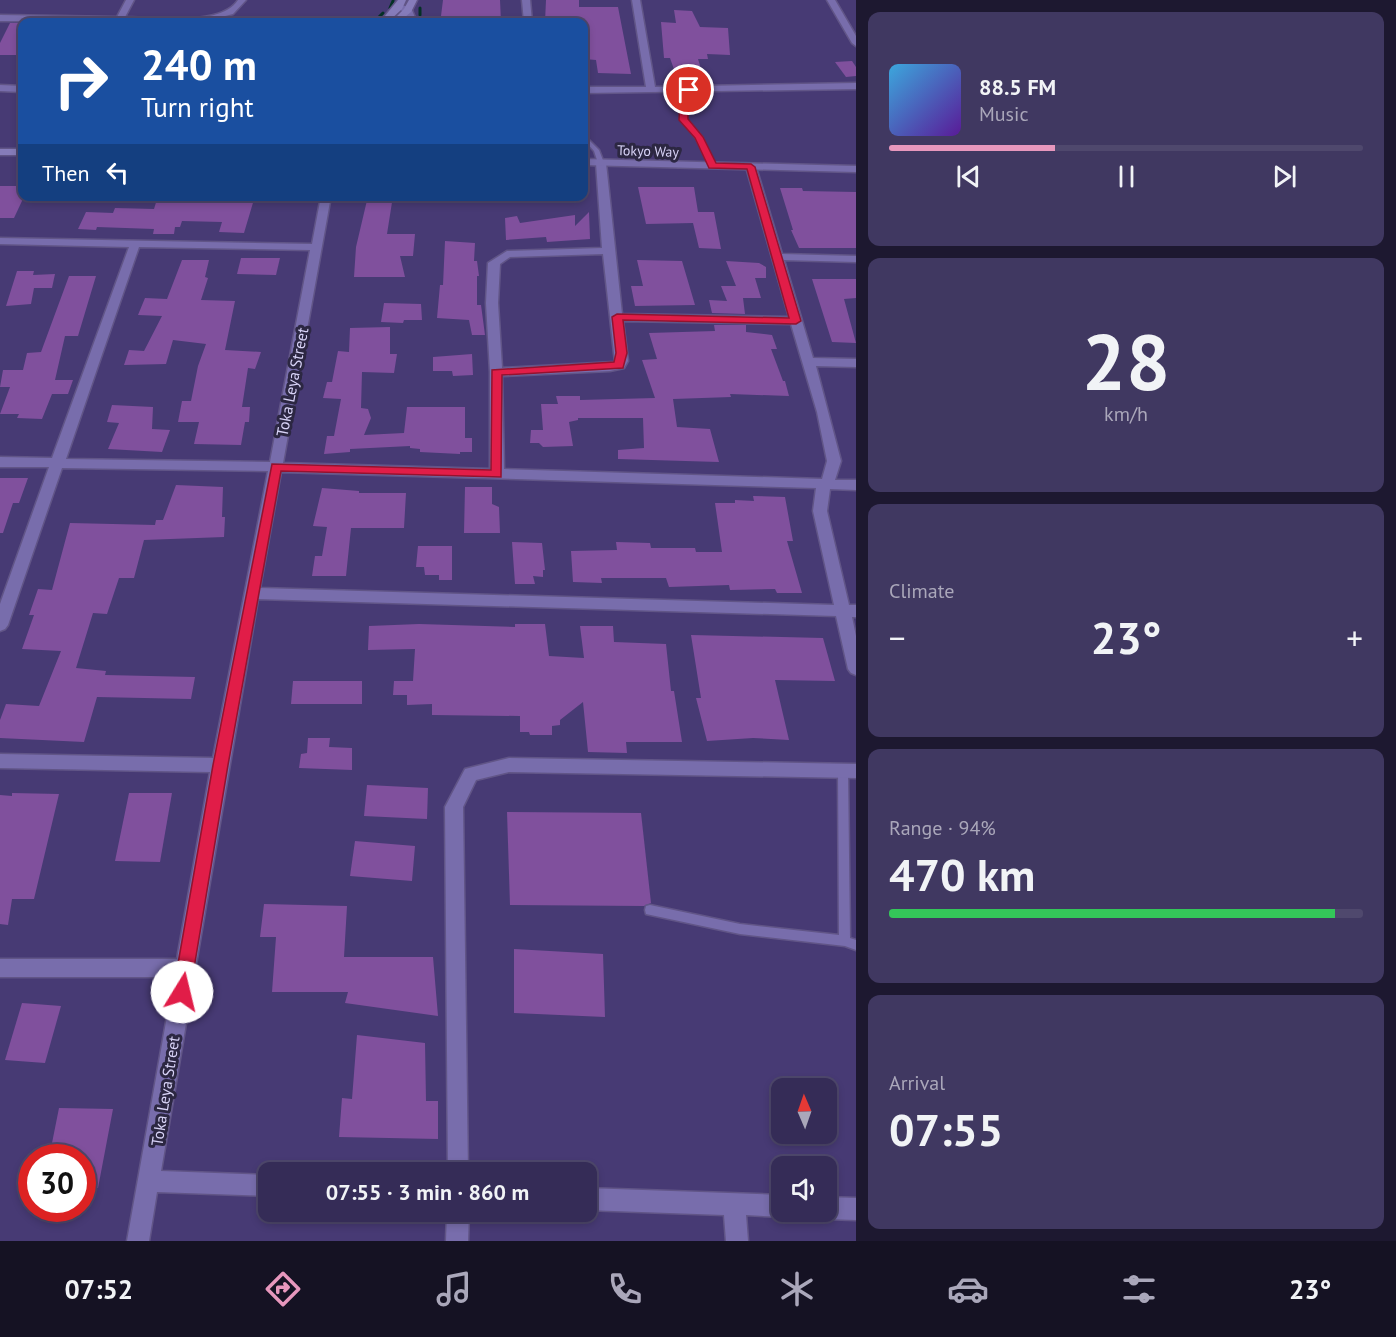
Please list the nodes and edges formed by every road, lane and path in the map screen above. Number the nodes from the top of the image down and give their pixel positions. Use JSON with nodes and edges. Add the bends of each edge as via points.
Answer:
{"nodes":[{"id":1,"x":130,"y":0,"type":"edge"},
{"id":2,"x":242,"y":0,"type":"edge"},
{"id":3,"x":413,"y":0,"type":"edge"},
{"id":4,"x":526,"y":0,"type":"edge"},
{"id":5,"x":636,"y":0,"type":"edge"},
{"id":6,"x":831,"y":0,"type":"edge"},
{"id":7,"x":400,"y":3,"type":"edge"},
{"id":8,"x":408,"y":10,"type":"junction"},
{"id":9,"x":0,"y":18,"type":"edge"},
{"id":10,"x":18,"y":18,"type":"edge"},
{"id":11,"x":121,"y":18,"type":"edge"},
{"id":12,"x":216,"y":18,"type":"edge"},
{"id":13,"x":387,"y":18,"type":"edge"},
{"id":14,"x":399,"y":18,"type":"edge"},
{"id":15,"x":411,"y":18,"type":"edge"},
{"id":16,"x":528,"y":18,"type":"edge"},
{"id":17,"x":856,"y":43,"type":"edge"},
{"id":18,"x":856,"y":86,"type":"edge"},
{"id":19,"x":0,"y":88,"type":"edge"},
{"id":20,"x":18,"y":88,"type":"edge"},
{"id":21,"x":651,"y":88,"type":"junction"},
{"id":22,"x":588,"y":90,"type":"edge"},
{"id":23,"x":689,"y":90,"type":"junction"},
{"id":24,"x":588,"y":141,"type":"edge"},
{"id":25,"x":0,"y":152,"type":"edge"},
{"id":26,"x":18,"y":152,"type":"edge"},
{"id":27,"x":588,"y":162,"type":"edge"},
{"id":28,"x":601,"y":163,"type":"junction"},
{"id":29,"x":712,"y":166,"type":"junction"},
{"id":30,"x":751,"y":167,"type":"junction"},
{"id":31,"x":856,"y":169,"type":"edge"},
{"id":32,"x":325,"y":201,"type":"edge"},
{"id":33,"x":0,"y":242,"type":"edge"},
{"id":34,"x":135,"y":244,"type":"junction"},
{"id":35,"x":318,"y":247,"type":"junction"},
{"id":36,"x":608,"y":251,"type":"junction"},
{"id":37,"x":778,"y":257,"type":"junction"},
{"id":38,"x":856,"y":259,"type":"edge"},
{"id":39,"x":617,"y":317,"type":"junction"},
{"id":40,"x":796,"y":321,"type":"junction"},
{"id":41,"x":809,"y":362,"type":"junction"},
{"id":42,"x":856,"y":363,"type":"edge"},
{"id":43,"x":496,"y":372,"type":"junction"},
{"id":44,"x":0,"y":462,"type":"edge"},
{"id":45,"x":57,"y":465,"type":"junction"},
{"id":46,"x":276,"y":466,"type":"junction"},
{"id":47,"x":497,"y":474,"type":"junction"},
{"id":48,"x":825,"y":485,"type":"junction"},
{"id":49,"x":856,"y":485,"type":"edge"},
{"id":50,"x":253,"y":593,"type":"junction"},
{"id":51,"x":849,"y":611,"type":"edge"},
{"id":52,"x":0,"y":625,"type":"edge"},
{"id":53,"x":856,"y":669,"type":"edge"},
{"id":54,"x":0,"y":762,"type":"edge"},
{"id":55,"x":220,"y":765,"type":"junction"},
{"id":56,"x":850,"y":771,"type":"edge"},
{"id":57,"x":650,"y":910,"type":"dead end"},
{"id":58,"x":850,"y":943,"type":"edge"},
{"id":59,"x":0,"y":968,"type":"edge"},
{"id":60,"x":186,"y":968,"type":"junction"},
{"id":61,"x":458,"y":1162,"type":"edge"},
{"id":62,"x":150,"y":1181,"type":"junction"},
{"id":63,"x":258,"y":1186,"type":"edge"},
{"id":64,"x":597,"y":1199,"type":"edge"},
{"id":65,"x":734,"y":1204,"type":"junction"},
{"id":66,"x":771,"y":1206,"type":"edge"},
{"id":67,"x":837,"y":1208,"type":"edge"},
{"id":68,"x":856,"y":1209,"type":"edge"},
{"id":69,"x":458,"y":1222,"type":"edge"},
{"id":70,"x":138,"y":1241,"type":"edge"},
{"id":71,"x":457,"y":1241,"type":"edge"},
{"id":72,"x":737,"y":1241,"type":"edge"}],
"edges":[{"from":1,"to":11,"type":"street"},
{"from":2,"to":12,"type":"street","via":[[235,11]]},
{"from":3,"to":8,"type":"main road"},
{"from":4,"to":16,"type":"street"},
{"from":5,"to":21,"type":"street"},
{"from":6,"to":17,"type":"street"},
{"from":7,"to":8,"type":"street"},
{"from":7,"to":13,"type":"main road"},
{"from":8,"to":14,"type":"main road"},
{"from":8,"to":15,"type":"street"},
{"from":9,"to":10,"type":"street"},
{"from":18,"to":23,"type":"street"},
{"from":19,"to":20,"type":"street"},
{"from":21,"to":22,"type":"street"},
{"from":21,"to":23,"type":"street"},
{"from":23,"to":29,"type":"lane","via":[[684,120],[699,137]]},
{"from":24,"to":28,"type":"lane"},
{"from":25,"to":26,"type":"main road"},
{"from":27,"to":28,"type":"street","name":"Tokyo Way"},
{"from":28,"to":29,"type":"street","name":"Tokyo Way"},
{"from":28,"to":36,"type":"street"},
{"from":29,"to":30,"type":"street","name":"Tokyo Way"},
{"from":30,"to":31,"type":"street","name":"Tokyo Way"},
{"from":30,"to":37,"type":"street"},
{"from":32,"to":35,"type":"street","name":"Toka Leya Street"},
{"from":33,"to":34,"type":"street"},
{"from":34,"to":35,"type":"street"},
{"from":34,"to":45,"type":"street"},
{"from":35,"to":46,"type":"street","name":"Toka Leya Street"},
{"from":36,"to":39,"type":"street"},
{"from":36,"to":43,"type":"street","via":[[519,253],[497,259],[492,270]]},
{"from":37,"to":38,"type":"street"},
{"from":37,"to":40,"type":"street"},
{"from":39,"to":40,"type":"street"},
{"from":39,"to":43,"type":"street","via":[[620,365]]},
{"from":40,"to":41,"type":"street"},
{"from":41,"to":42,"type":"street"},
{"from":41,"to":48,"type":"street","via":[[834,461]]},
{"from":43,"to":47,"type":"street"},
{"from":44,"to":45,"type":"street"},
{"from":45,"to":46,"type":"street"},
{"from":45,"to":52,"type":"street"},
{"from":46,"to":47,"type":"street"},
{"from":46,"to":50,"type":"street","name":"Toka Leya Street"},
{"from":47,"to":48,"type":"street"},
{"from":48,"to":49,"type":"street"},
{"from":48,"to":51,"type":"street","via":[[820,511]]},
{"from":50,"to":51,"type":"street"},
{"from":50,"to":55,"type":"street","name":"Toka Leya Street"},
{"from":51,"to":53,"type":"street"},
{"from":54,"to":55,"type":"street"},
{"from":55,"to":60,"type":"street","name":"Toka Leya Street"},
{"from":56,"to":58,"type":"lane"},
{"from":56,"to":61,"type":"street","via":[[509,765],[471,774],[454,807]]},
{"from":57,"to":58,"type":"lane","via":[[740,929]]},
{"from":59,"to":60,"type":"street"},
{"from":60,"to":62,"type":"street","name":"Toka Leya Street"},
{"from":62,"to":63,"type":"street"},
{"from":62,"to":70,"type":"street","name":"Toka Leya Street"},
{"from":64,"to":65,"type":"street"},
{"from":65,"to":66,"type":"street"},
{"from":65,"to":72,"type":"street"},
{"from":67,"to":68,"type":"street"},
{"from":69,"to":71,"type":"street"}]}
